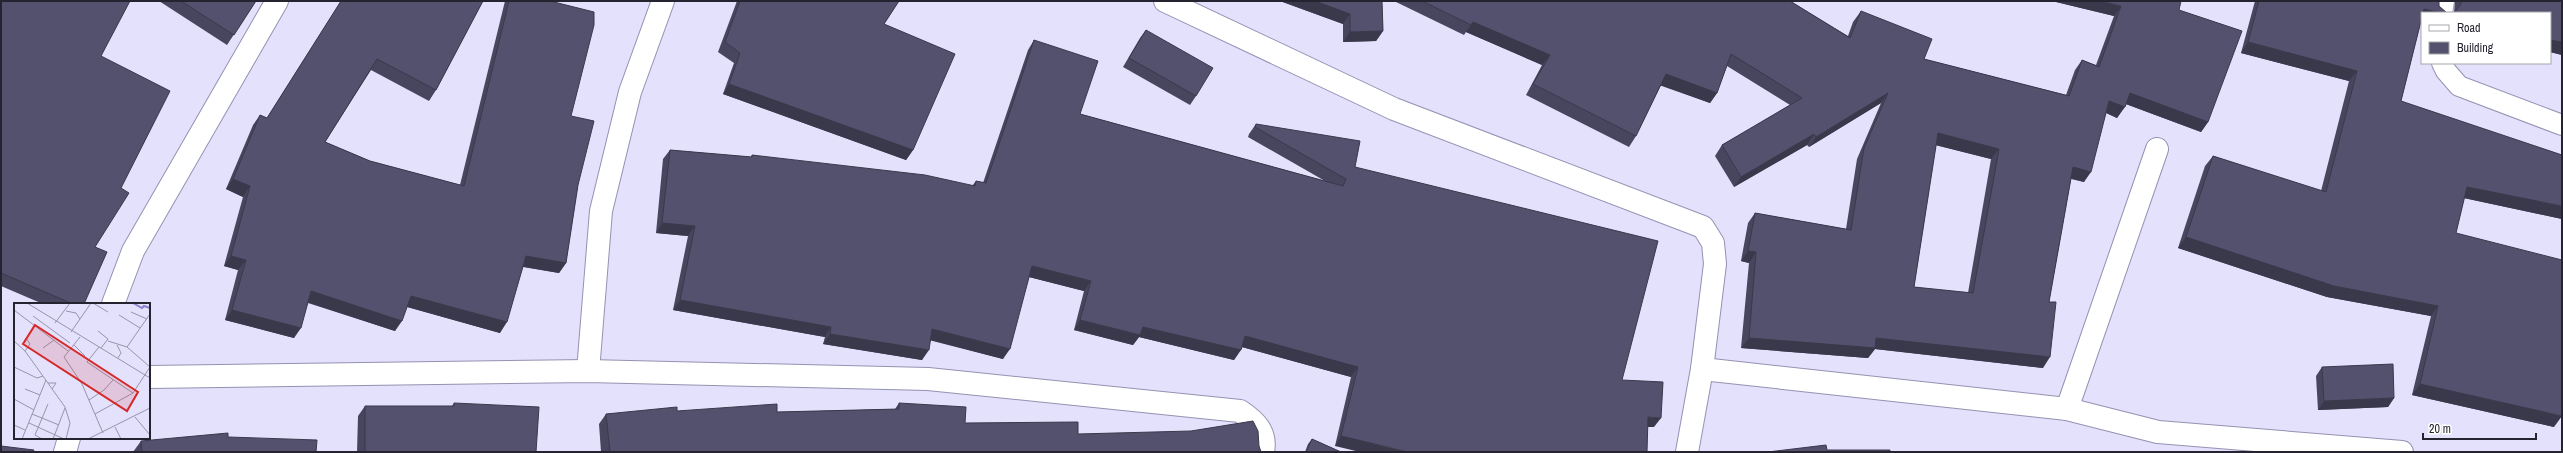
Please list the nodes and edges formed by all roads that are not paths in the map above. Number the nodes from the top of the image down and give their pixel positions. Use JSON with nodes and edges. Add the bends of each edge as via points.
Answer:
{"nodes":[{"id":1,"x":277,"y":1,"type":"edge"},
{"id":2,"x":663,"y":1,"type":"edge"},
{"id":3,"x":1165,"y":1,"type":"edge"},
{"id":4,"x":2444,"y":1,"type":"edge"},
{"id":5,"x":2442,"y":12,"type":"edge"},
{"id":6,"x":2442,"y":64,"type":"edge"},
{"id":7,"x":2562,"y":124,"type":"edge"},
{"id":8,"x":2157,"y":149,"type":"dead end"},
{"id":9,"x":113,"y":303,"type":"edge"},
{"id":10,"x":1702,"y":369,"type":"junction"},
{"id":11,"x":588,"y":371,"type":"junction"},
{"id":12,"x":150,"y":377,"type":"edge"},
{"id":13,"x":2067,"y":409,"type":"junction"},
{"id":14,"x":69,"y":439,"type":"edge"},
{"id":15,"x":65,"y":452,"type":"edge"},
{"id":16,"x":1263,"y":452,"type":"edge"},
{"id":17,"x":1687,"y":452,"type":"edge"},
{"id":18,"x":2402,"y":452,"type":"edge"}],
"edges":[{"from":1,"to":9,"type":"street","via":[[133,251]]},
{"from":2,"to":11,"type":"street","via":[[630,92],[601,211]]},
{"from":3,"to":10,"type":"street","via":[[1394,109],[1703,227],[1713,243],[1715,264]]},
{"from":4,"to":5,"type":"lane"},
{"from":6,"to":7,"type":"lane","via":[[2446,72],[2460,86]]},
{"from":8,"to":13,"type":"street"},
{"from":10,"to":13,"type":"street"},
{"from":10,"to":17,"type":"street"},
{"from":11,"to":12,"type":"street"},
{"from":11,"to":16,"type":"street","via":[[928,379],[1240,411],[1257,423],[1265,442]]},
{"from":13,"to":18,"type":"street","via":[[2158,432]]},
{"from":14,"to":15,"type":"street"}]}
